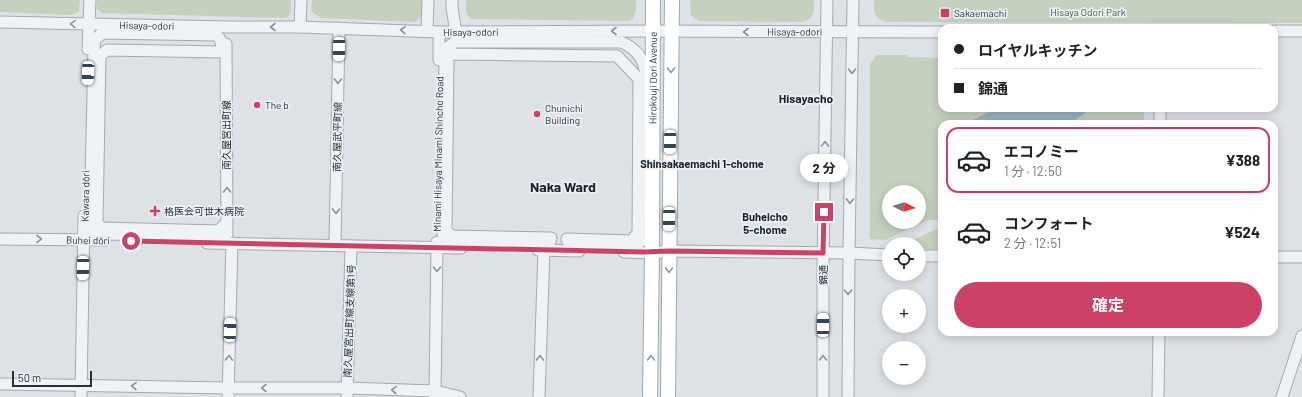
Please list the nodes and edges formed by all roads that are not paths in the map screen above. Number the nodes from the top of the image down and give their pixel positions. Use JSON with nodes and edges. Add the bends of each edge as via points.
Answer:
{"nodes":[{"id":1,"x":90,"y":0,"type":"edge"},
{"id":2,"x":301,"y":0,"type":"edge"},
{"id":3,"x":428,"y":0,"type":"edge"},
{"id":4,"x":452,"y":0,"type":"edge"},
{"id":5,"x":653,"y":0,"type":"edge"},
{"id":6,"x":672,"y":0,"type":"edge"},
{"id":7,"x":827,"y":0,"type":"edge"},
{"id":8,"x":853,"y":0,"type":"edge"},
{"id":9,"x":0,"y":22,"type":"edge"},
{"id":10,"x":89,"y":24,"type":"junction"},
{"id":11,"x":226,"y":27,"type":"junction"},
{"id":12,"x":300,"y":27,"type":"junction"},
{"id":13,"x":339,"y":28,"type":"junction"},
{"id":14,"x":427,"y":31,"type":"junction"},
{"id":15,"x":654,"y":31,"type":"junction"},
{"id":16,"x":672,"y":31,"type":"junction"},
{"id":17,"x":1278,"y":31,"type":"edge"},
{"id":18,"x":1302,"y":31,"type":"edge"},
{"id":19,"x":439,"y":32,"type":"junction"},
{"id":20,"x":456,"y":32,"type":"junction"},
{"id":21,"x":827,"y":32,"type":"junction"},
{"id":22,"x":853,"y":32,"type":"junction"},
{"id":23,"x":938,"y":32,"type":"edge"},
{"id":24,"x":222,"y":52,"type":"joint"},
{"id":25,"x":0,"y":238,"type":"edge"},
{"id":26,"x":567,"y":239,"type":"joint"},
{"id":27,"x":84,"y":240,"type":"junction"},
{"id":28,"x":229,"y":243,"type":"junction"},
{"id":29,"x":335,"y":246,"type":"junction"},
{"id":30,"x":351,"y":246,"type":"junction"},
{"id":31,"x":437,"y":248,"type":"junction"},
{"id":32,"x":544,"y":250,"type":"junction"},
{"id":33,"x":669,"y":251,"type":"junction"},
{"id":34,"x":652,"y":253,"type":"junction"},
{"id":35,"x":823,"y":253,"type":"junction"},
{"id":36,"x":848,"y":253,"type":"junction"},
{"id":37,"x":882,"y":255,"type":"edge"},
{"id":38,"x":926,"y":256,"type":"edge"},
{"id":39,"x":938,"y":256,"type":"edge"},
{"id":40,"x":1278,"y":257,"type":"edge"},
{"id":41,"x":1302,"y":257,"type":"edge"},
{"id":42,"x":1159,"y":336,"type":"edge"},
{"id":43,"x":1302,"y":336,"type":"edge"},
{"id":44,"x":0,"y":384,"type":"edge"},
{"id":45,"x":81,"y":385,"type":"junction"},
{"id":46,"x":228,"y":392,"type":"edge"},
{"id":47,"x":347,"y":392,"type":"edge"},
{"id":48,"x":435,"y":394,"type":"edge"},
{"id":49,"x":81,"y":397,"type":"edge"},
{"id":50,"x":460,"y":397,"type":"edge"},
{"id":51,"x":539,"y":397,"type":"edge"},
{"id":52,"x":650,"y":397,"type":"edge"},
{"id":53,"x":668,"y":397,"type":"edge"},
{"id":54,"x":823,"y":397,"type":"edge"},
{"id":55,"x":848,"y":397,"type":"edge"},
{"id":56,"x":1158,"y":397,"type":"edge"},
{"id":57,"x":1282,"y":397,"type":"edge"}],
"edges":[{"from":1,"to":10,"type":"street","name":"Kawara dōri"},
{"from":2,"to":12,"type":"street"},
{"from":3,"to":14,"type":"street"},
{"from":4,"to":20,"type":"street"},
{"from":5,"to":15,"type":"main road","name":"Hirokouji Dori Avenue"},
{"from":6,"to":16,"type":"main road","name":"Hirokouji Dori Avenue"},
{"from":7,"to":21,"type":"street","name":"錦通"},
{"from":8,"to":22,"type":"street"},
{"from":10,"to":9,"type":"street","name":"Hisaya-odori","one_way":true},
{"from":10,"to":11,"type":"street","name":"Hisaya-odori"},
{"from":10,"to":27,"type":"street","name":"Kawara dōri"},
{"from":12,"to":11,"type":"street","name":"Hisaya-odori","one_way":true},
{"from":28,"to":11,"type":"street","name":"南久屋宮出町線","one_way":true},
{"from":12,"to":13,"type":"street","name":"Hisaya-odori"},
{"from":14,"to":13,"type":"street","name":"Hisaya-odori","one_way":true},
{"from":13,"to":29,"type":"street","name":"南久屋武平町線","one_way":true},
{"from":14,"to":19,"type":"street","name":"Hisaya-odori"},
{"from":15,"to":16,"type":"street","name":"Hisaya-odori"},
{"from":15,"to":20,"type":"street","name":"Hisaya-odori","one_way":true},
{"from":15,"to":34,"type":"main road","name":"Hirokouji Dori Avenue"},
{"from":21,"to":16,"type":"street","name":"Hisaya-odori","one_way":true},
{"from":16,"to":33,"type":"main road","name":"Hirokouji Dori Avenue","one_way":true},
{"from":17,"to":18,"type":"street"},
{"from":19,"to":20,"type":"street","name":"Hisaya-odori"},
{"from":19,"to":31,"type":"street","name":"Minami Hisaya Minami Shincho Road"},
{"from":21,"to":22,"type":"street","name":"Hisaya-odori"},
{"from":35,"to":21,"type":"street","name":"錦通","one_way":true},
{"from":22,"to":23,"type":"street","name":"Hisaya-odori"},
{"from":22,"to":36,"type":"street","one_way":true},
{"from":24,"to":24,"type":"street","via":[[222,42],[216,35],[102,33],[95,40],[90,222],[93,232],[216,236],[222,234],[223,226],[219,231],[123,229],[102,228],[97,223],[100,56],[107,50]]},
{"from":25,"to":27,"type":"street","name":"Buhei dōri","one_way":true},
{"from":26,"to":26,"type":"street","via":[[571,245],[632,246],[640,243],[645,237],[646,77],[641,58],[621,42],[450,44],[446,48],[445,57],[443,227],[444,237],[449,241],[548,244],[551,238],[452,236],[446,231],[448,58],[451,54],[617,56],[639,79],[638,233],[630,241]]},
{"from":27,"to":28,"type":"street","name":"Buhei dōri"},
{"from":27,"to":45,"type":"street","name":"Kawara dōri"},
{"from":28,"to":29,"type":"street","name":"Buhei dōri"},
{"from":46,"to":28,"type":"street","one_way":true},
{"from":29,"to":30,"type":"street","name":"Buhei dōri"},
{"from":30,"to":31,"type":"street","name":"Buhei dōri"},
{"from":30,"to":47,"type":"street","name":"南久屋宮出町線支線第1号"},
{"from":31,"to":32,"type":"street","name":"Buhei dōri"},
{"from":31,"to":48,"type":"street","name":"Minami Hisaya Minami Shincho Road","one_way":true},
{"from":32,"to":34,"type":"street","name":"Buhei dōri"},
{"from":51,"to":32,"type":"street","one_way":true},
{"from":33,"to":34,"type":"street","name":"Buhei dōri"},
{"from":33,"to":35,"type":"street","name":"Buhei dōri"},
{"from":33,"to":53,"type":"main road","name":"Hirokouji Dori Avenue","one_way":true},
{"from":52,"to":34,"type":"main road","name":"Hirokouji Dori Avenue","one_way":true},
{"from":35,"to":36,"type":"street","name":"Buhei dōri"},
{"from":54,"to":35,"type":"street","name":"錦通","one_way":true},
{"from":36,"to":37,"type":"street","name":"Buhei dōri"},
{"from":36,"to":55,"type":"street","one_way":true},
{"from":38,"to":39,"type":"street"},
{"from":40,"to":41,"type":"street"},
{"from":42,"to":56,"type":"street"},
{"from":43,"to":57,"type":"street"},
{"from":44,"to":45,"type":"street"},
{"from":46,"to":45,"type":"street","one_way":true},
{"from":45,"to":49,"type":"street","name":"Kawara dōri"},
{"from":47,"to":46,"type":"street","one_way":true},
{"from":48,"to":47,"type":"street","one_way":true},
{"from":48,"to":50,"type":"street"}]}
